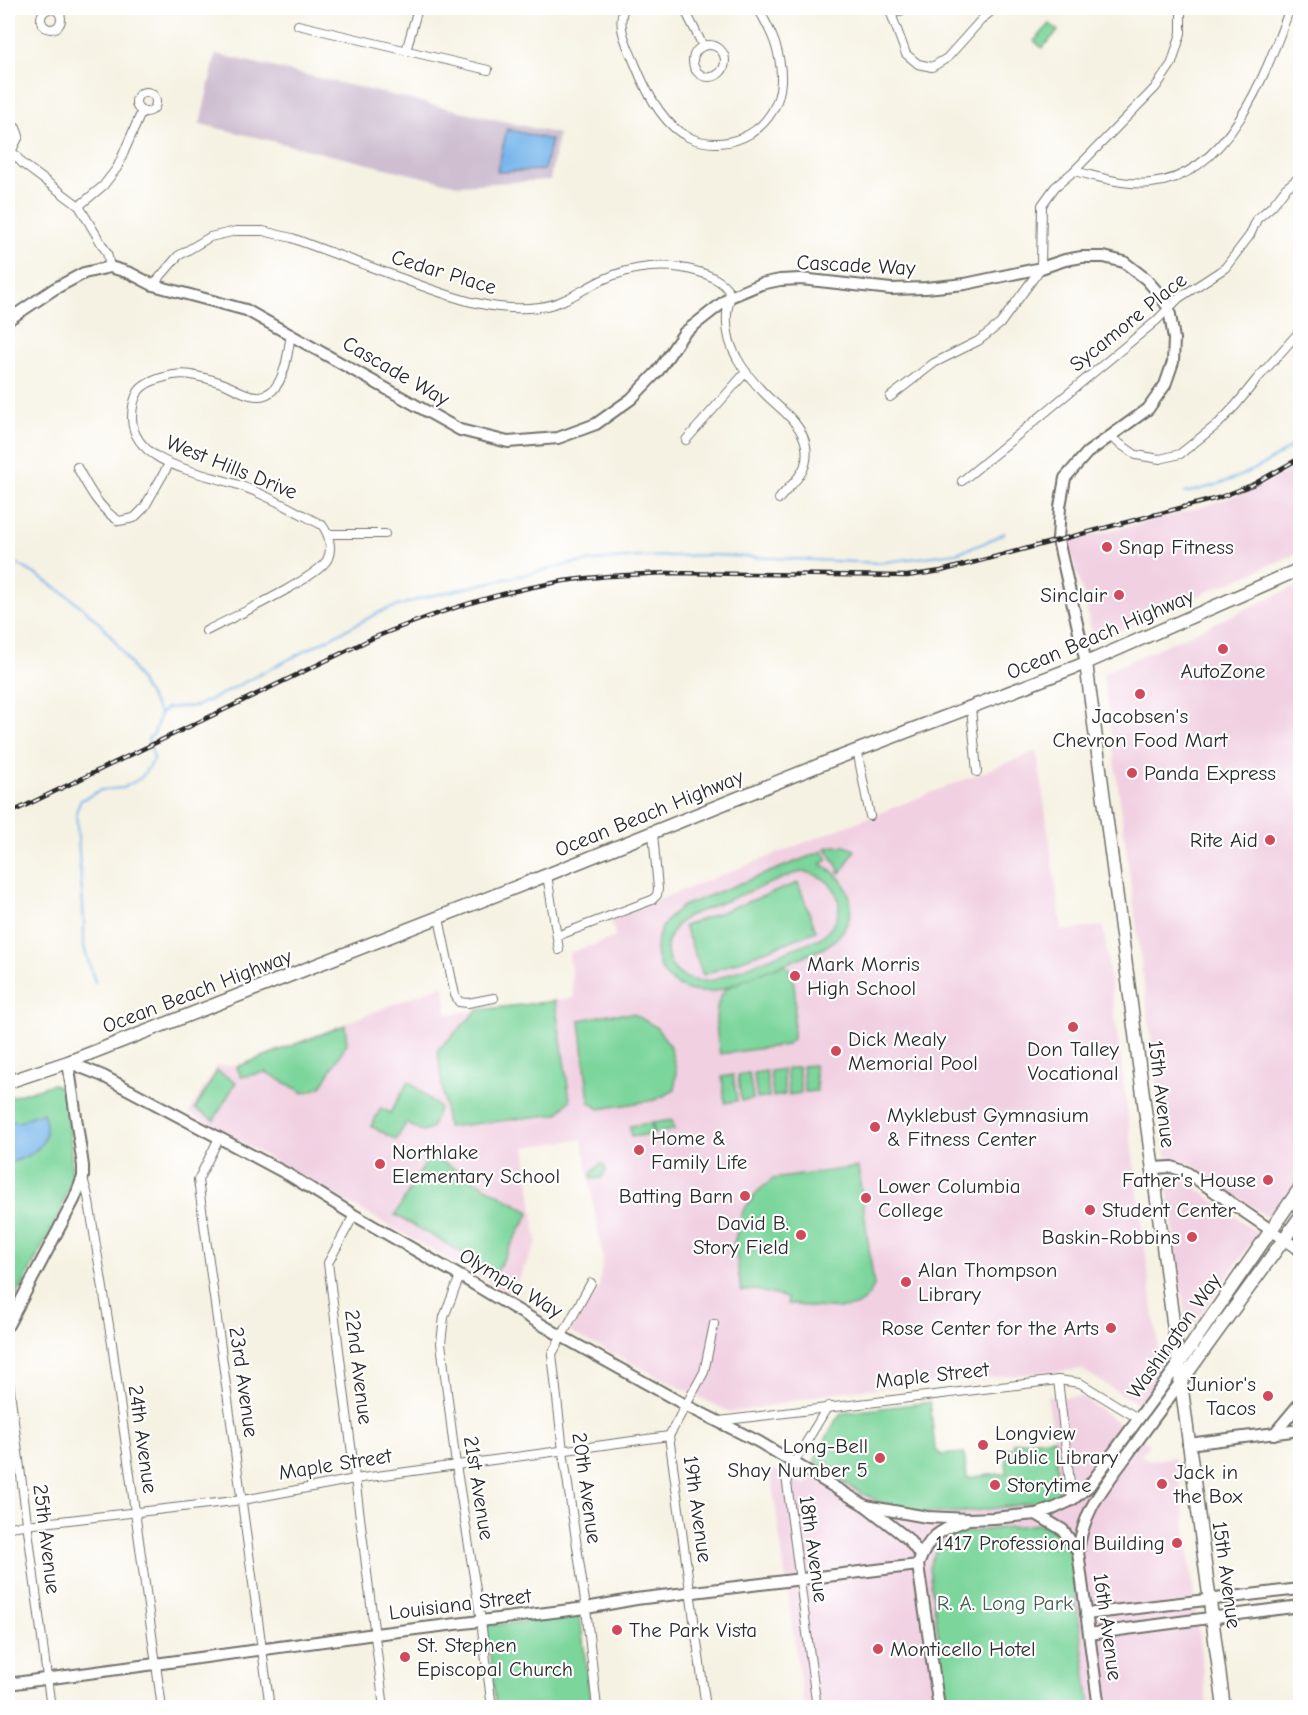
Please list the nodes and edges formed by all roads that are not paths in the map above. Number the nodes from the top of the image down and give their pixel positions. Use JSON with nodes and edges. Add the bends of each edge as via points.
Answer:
{"nodes":[{"id":1,"x":418,"y":8,"type":"edge"},
{"id":2,"x":624,"y":8,"type":"edge"},
{"id":3,"x":684,"y":8,"type":"edge"},
{"id":4,"x":758,"y":8,"type":"edge"},
{"id":5,"x":907,"y":8,"type":"edge"},
{"id":6,"x":995,"y":8,"type":"edge"},
{"id":7,"x":1181,"y":8,"type":"edge"},
{"id":8,"x":1290,"y":8,"type":"edge"},
{"id":9,"x":890,"y":11,"type":"edge"},
{"id":10,"x":298,"y":25,"type":"dead end"},
{"id":11,"x":703,"y":46,"type":"junction"},
{"id":12,"x":406,"y":51,"type":"junction"},
{"id":13,"x":488,"y":70,"type":"dead end"},
{"id":14,"x":142,"y":111,"type":"dead end"},
{"id":15,"x":8,"y":124,"type":"edge"},
{"id":16,"x":9,"y":149,"type":"edge"},
{"id":17,"x":1074,"y":171,"type":"junction"},
{"id":18,"x":1300,"y":177,"type":"edge"},
{"id":19,"x":79,"y":206,"type":"junction"},
{"id":20,"x":110,"y":267,"type":"junction"},
{"id":21,"x":1041,"y":268,"type":"junction"},
{"id":22,"x":153,"y":285,"type":"junction"},
{"id":23,"x":730,"y":297,"type":"junction"},
{"id":24,"x":1169,"y":309,"type":"junction"},
{"id":25,"x":8,"y":320,"type":"edge"},
{"id":26,"x":1300,"y":331,"type":"edge"},
{"id":27,"x":291,"y":334,"type":"junction"},
{"id":28,"x":746,"y":372,"type":"junction"},
{"id":29,"x":890,"y":397,"type":"dead end"},
{"id":30,"x":1110,"y":437,"type":"junction"},
{"id":31,"x":686,"y":440,"type":"dead end"},
{"id":32,"x":169,"y":464,"type":"junction"},
{"id":33,"x":77,"y":467,"type":"dead end"},
{"id":34,"x":962,"y":481,"type":"dead end"},
{"id":35,"x":778,"y":499,"type":"dead end"},
{"id":36,"x":328,"y":534,"type":"junction"},
{"id":37,"x":385,"y":534,"type":"dead end"},
{"id":38,"x":1300,"y":569,"type":"edge"},
{"id":39,"x":206,"y":631,"type":"dead end"},
{"id":40,"x":1086,"y":663,"type":"junction"},
{"id":41,"x":971,"y":708,"type":"junction"},
{"id":42,"x":857,"y":750,"type":"junction"},
{"id":43,"x":977,"y":772,"type":"dead end"},
{"id":44,"x":870,"y":816,"type":"dead end"},
{"id":45,"x":653,"y":833,"type":"junction"},
{"id":46,"x":547,"y":875,"type":"junction"},
{"id":47,"x":439,"y":918,"type":"junction"},
{"id":48,"x":557,"y":936,"type":"junction"},
{"id":49,"x":559,"y":950,"type":"dead end"},
{"id":50,"x":494,"y":998,"type":"dead end"},
{"id":51,"x":68,"y":1062,"type":"junction"},
{"id":52,"x":8,"y":1082,"type":"edge"},
{"id":53,"x":219,"y":1138,"type":"junction"},
{"id":54,"x":1152,"y":1168,"type":"junction"},
{"id":55,"x":83,"y":1177,"type":"junction"},
{"id":56,"x":1300,"y":1188,"type":"edge"},
{"id":57,"x":354,"y":1215,"type":"junction"},
{"id":58,"x":1300,"y":1217,"type":"edge"},
{"id":59,"x":1271,"y":1229,"type":"junction"},
{"id":60,"x":1286,"y":1239,"type":"junction"},
{"id":61,"x":1300,"y":1250,"type":"edge"},
{"id":62,"x":460,"y":1276,"type":"junction"},
{"id":63,"x":591,"y":1283,"type":"dead end"},
{"id":64,"x":8,"y":1324,"type":"edge"},
{"id":65,"x":714,"y":1324,"type":"dead end"},
{"id":66,"x":561,"y":1336,"type":"junction"},
{"id":67,"x":1178,"y":1365,"type":"junction"},
{"id":68,"x":8,"y":1375,"type":"edge"},
{"id":69,"x":1058,"y":1380,"type":"junction"},
{"id":70,"x":1180,"y":1383,"type":"junction"},
{"id":71,"x":1300,"y":1403,"type":"edge"},
{"id":72,"x":687,"y":1406,"type":"junction"},
{"id":73,"x":828,"y":1406,"type":"junction"},
{"id":74,"x":1139,"y":1419,"type":"junction"},
{"id":75,"x":719,"y":1421,"type":"junction"},
{"id":76,"x":1300,"y":1430,"type":"edge"},
{"id":77,"x":1274,"y":1434,"type":"junction"},
{"id":78,"x":669,"y":1436,"type":"junction"},
{"id":79,"x":1188,"y":1444,"type":"junction"},
{"id":80,"x":562,"y":1451,"type":"junction"},
{"id":81,"x":794,"y":1463,"type":"junction"},
{"id":82,"x":456,"y":1465,"type":"junction"},
{"id":83,"x":355,"y":1479,"type":"junction"},
{"id":84,"x":1108,"y":1479,"type":"joint"},
{"id":85,"x":243,"y":1500,"type":"junction"},
{"id":86,"x":1072,"y":1500,"type":"junction"},
{"id":87,"x":866,"y":1506,"type":"junction"},
{"id":88,"x":135,"y":1511,"type":"junction"},
{"id":89,"x":1036,"y":1514,"type":"junction"},
{"id":90,"x":969,"y":1519,"type":"junction"},
{"id":91,"x":27,"y":1524,"type":"junction"},
{"id":92,"x":8,"y":1527,"type":"edge"},
{"id":93,"x":1078,"y":1552,"type":"junction"},
{"id":94,"x":920,"y":1560,"type":"junction"},
{"id":95,"x":800,"y":1578,"type":"junction"},
{"id":96,"x":1300,"y":1589,"type":"edge"},
{"id":97,"x":691,"y":1593,"type":"junction"},
{"id":98,"x":1211,"y":1600,"type":"junction"},
{"id":99,"x":1300,"y":1606,"type":"edge"},
{"id":100,"x":586,"y":1608,"type":"junction"},
{"id":101,"x":1086,"y":1614,"type":"junction"},
{"id":102,"x":1213,"y":1617,"type":"junction"},
{"id":103,"x":481,"y":1621,"type":"junction"},
{"id":104,"x":375,"y":1634,"type":"junction"},
{"id":105,"x":1089,"y":1634,"type":"junction"},
{"id":106,"x":263,"y":1650,"type":"junction"},
{"id":107,"x":157,"y":1665,"type":"junction"},
{"id":108,"x":47,"y":1678,"type":"junction"},
{"id":109,"x":8,"y":1684,"type":"edge"},
{"id":110,"x":1098,"y":1705,"type":"edge"},
{"id":111,"x":51,"y":1707,"type":"edge"},
{"id":112,"x":162,"y":1707,"type":"edge"},
{"id":113,"x":270,"y":1707,"type":"edge"},
{"id":114,"x":384,"y":1707,"type":"edge"},
{"id":115,"x":492,"y":1707,"type":"edge"},
{"id":116,"x":597,"y":1707,"type":"edge"},
{"id":117,"x":706,"y":1707,"type":"edge"},
{"id":118,"x":817,"y":1707,"type":"edge"},
{"id":119,"x":939,"y":1707,"type":"edge"},
{"id":120,"x":1224,"y":1707,"type":"edge"}],
"edges":[{"from":1,"to":12,"type":"street"},
{"from":2,"to":4,"type":"street","via":[[624,37],[641,80],[670,124],[688,137],[728,143],[748,137],[765,124],[777,103],[781,82],[779,54]]},
{"from":3,"to":11,"type":"street"},
{"from":5,"to":9,"type":"street"},
{"from":6,"to":9,"type":"street","via":[[947,58],[932,67],[918,64],[906,54]]},
{"from":7,"to":17,"type":"street","via":[[1181,33],[1172,63],[1156,87]]},
{"from":8,"to":17,"type":"street","via":[[1253,99],[1231,131],[1197,167],[1152,183],[1121,183]]},
{"from":10,"to":12,"type":"street"},
{"from":11,"to":11,"type":"street","via":[[695,54],[696,70],[705,76],[716,76],[723,69],[724,54],[713,45]]},
{"from":12,"to":13,"type":"street"},
{"from":14,"to":19,"type":"street","via":[[117,168]]},
{"from":15,"to":16,"type":"street","via":[[16,128],[19,136]]},
{"from":16,"to":19,"type":"street"},
{"from":17,"to":21,"type":"street","via":[[1042,205]]},
{"from":18,"to":24,"type":"street","name":"Sycamore Place","via":[[1257,219],[1225,268]]},
{"from":19,"to":20,"type":"street","via":[[107,253]]},
{"from":20,"to":22,"type":"street","name":"Cascade Way"},
{"from":20,"to":25,"type":"street","via":[[84,273]]},
{"from":21,"to":23,"type":"street","name":"Cascade Way","via":[[926,288],[780,280]]},
{"from":21,"to":24,"type":"street","name":"Cascade Way","via":[[1082,257],[1124,262],[1146,279]]},
{"from":21,"to":29,"type":"street","via":[[1000,324],[978,341],[934,363]]},
{"from":22,"to":23,"type":"street","name":"Cedar Place","via":[[178,256],[210,237],[236,231],[263,231],[292,238],[462,301],[503,309],[541,307],[570,299],[602,280],[665,265],[700,272],[721,282]]},
{"from":22,"to":27,"type":"street","name":"Cascade Way","via":[[246,310]]},
{"from":23,"to":27,"type":"street","name":"Cascade Way","via":[[684,333],[631,399],[596,424],[558,438],[508,442],[460,429]]},
{"from":23,"to":28,"type":"street","via":[[726,312],[728,335]]},
{"from":24,"to":30,"type":"street","name":"Cascade Way","via":[[1173,362],[1165,385],[1148,409]]},
{"from":24,"to":34,"type":"street","name":"Sycamore Place"},
{"from":26,"to":30,"type":"street","via":[[1236,405],[1180,454],[1160,459],[1136,455]]},
{"from":27,"to":32,"type":"street","name":"West Hills Drive","via":[[280,378],[273,390],[260,396],[245,395],[193,375],[171,375],[139,390],[132,407],[132,425],[138,441]]},
{"from":28,"to":31,"type":"street"},
{"from":28,"to":35,"type":"street","via":[[796,424],[806,444],[807,463],[799,479]]},
{"from":30,"to":40,"type":"street","name":"Cascade Way","via":[[1087,453],[1065,478],[1060,507],[1058,540]]},
{"from":32,"to":33,"type":"street","via":[[144,507],[134,518],[119,521],[91,492]]},
{"from":32,"to":36,"type":"street","name":"West Hills Drive","via":[[245,487],[322,525]]},
{"from":36,"to":37,"type":"street"},
{"from":36,"to":39,"type":"street","via":[[326,560],[311,574]]},
{"from":38,"to":40,"type":"main road","name":"Ocean Beach Highway"},
{"from":40,"to":41,"type":"main road","name":"Ocean Beach Highway"},
{"from":40,"to":54,"type":"main road","name":"15th Avenue"},
{"from":41,"to":42,"type":"main road","name":"Ocean Beach Highway"},
{"from":41,"to":43,"type":"street"},
{"from":42,"to":44,"type":"street"},
{"from":42,"to":45,"type":"main road","name":"Ocean Beach Highway"},
{"from":45,"to":46,"type":"main road","name":"Ocean Beach Highway"},
{"from":45,"to":48,"type":"street","via":[[657,895]]},
{"from":46,"to":47,"type":"main road","name":"Ocean Beach Highway"},
{"from":46,"to":48,"type":"street"},
{"from":47,"to":50,"type":"street","via":[[459,1002]]},
{"from":47,"to":51,"type":"main road","name":"Ocean Beach Highway"},
{"from":48,"to":49,"type":"street"},
{"from":51,"to":52,"type":"main road","name":"Ocean Beach Highway"},
{"from":51,"to":53,"type":"street","name":"Olympia Way","via":[[103,1076]]},
{"from":51,"to":55,"type":"street"},
{"from":53,"to":57,"type":"street","name":"Olympia Way"},
{"from":53,"to":85,"type":"street","name":"23rd Avenue","via":[[198,1180]]},
{"from":54,"to":59,"type":"street","via":[[1172,1167],[1186,1172]]},
{"from":54,"to":67,"type":"main road","name":"15th Avenue"},
{"from":55,"to":64,"type":"street"},
{"from":55,"to":88,"type":"street","name":"24th Avenue"},
{"from":56,"to":59,"type":"main road","name":"Washington Way"},
{"from":57,"to":62,"type":"street","name":"Olympia Way"},
{"from":57,"to":83,"type":"street","name":"22nd Avenue","via":[[328,1263]]},
{"from":58,"to":60,"type":"main road","name":"Washington Way"},
{"from":59,"to":60,"type":"street"},
{"from":59,"to":67,"type":"main road","name":"Washington Way"},
{"from":60,"to":61,"type":"street"},
{"from":60,"to":70,"type":"main road","name":"Washington Way"},
{"from":62,"to":66,"type":"street","name":"Olympia Way"},
{"from":62,"to":82,"type":"street","name":"21st Avenue","via":[[444,1317],[441,1343]]},
{"from":63,"to":66,"type":"street","name":"20th Avenue"},
{"from":65,"to":72,"type":"street","name":"19th Avenue","via":[[704,1372]]},
{"from":66,"to":72,"type":"street","name":"Olympia Way"},
{"from":66,"to":80,"type":"street","name":"20th Avenue","via":[[552,1354]]},
{"from":67,"to":70,"type":"main road","name":"15th Avenue"},
{"from":67,"to":74,"type":"street","name":"Washington Way"},
{"from":68,"to":91,"type":"street","name":"25th Avenue"},
{"from":69,"to":73,"type":"street","name":"Maple Street"},
{"from":69,"to":74,"type":"street","name":"Maple Street","via":[[1080,1383]]},
{"from":69,"to":86,"type":"street"},
{"from":70,"to":79,"type":"main road","name":"15th Avenue"},
{"from":70,"to":84,"type":"street","name":"Washington Way"},
{"from":71,"to":77,"type":"street"},
{"from":72,"to":75,"type":"street","name":"Olympia Way"},
{"from":72,"to":78,"type":"street","name":"19th Avenue"},
{"from":73,"to":75,"type":"street","name":"Maple Street"},
{"from":73,"to":81,"type":"street","name":"18th Avenue"},
{"from":74,"to":86,"type":"street","name":"Washington Way","via":[[1089,1486]]},
{"from":75,"to":81,"type":"street","name":"Olympia Way"},
{"from":76,"to":77,"type":"street"},
{"from":77,"to":79,"type":"street"},
{"from":78,"to":80,"type":"street","name":"Maple Street"},
{"from":78,"to":97,"type":"street","name":"19th Avenue"},
{"from":79,"to":98,"type":"main road","name":"15th Avenue"},
{"from":80,"to":82,"type":"street","name":"Maple Street"},
{"from":80,"to":100,"type":"street","name":"20th Avenue"},
{"from":81,"to":87,"type":"street","name":"Olympia Way"},
{"from":81,"to":95,"type":"street","name":"18th Avenue","via":[[786,1476]]},
{"from":82,"to":83,"type":"street","name":"Maple Street"},
{"from":82,"to":103,"type":"street","name":"21st Avenue"},
{"from":83,"to":85,"type":"street","name":"Maple Street"},
{"from":83,"to":104,"type":"street","name":"22nd Avenue"},
{"from":84,"to":93,"type":"street","name":"16th Avenue","via":[[1086,1516]]},
{"from":85,"to":88,"type":"street","name":"Maple Street"},
{"from":85,"to":106,"type":"street","name":"23rd Avenue"},
{"from":86,"to":89,"type":"street"},
{"from":87,"to":90,"type":"street"},
{"from":87,"to":94,"type":"street","name":"Olympia Way","via":[[908,1539]]},
{"from":88,"to":91,"type":"street","name":"Maple Street"},
{"from":88,"to":107,"type":"street","name":"24th Avenue"},
{"from":89,"to":90,"type":"street"},
{"from":89,"to":93,"type":"street","name":"16th Avenue","via":[[1063,1530]]},
{"from":90,"to":94,"type":"street","via":[[942,1529],[930,1540]]},
{"from":91,"to":92,"type":"street","name":"Maple Street"},
{"from":91,"to":108,"type":"street","name":"25th Avenue"},
{"from":93,"to":101,"type":"street","name":"16th Avenue"},
{"from":94,"to":95,"type":"street","name":"Louisiana Street"},
{"from":94,"to":119,"type":"street"},
{"from":95,"to":97,"type":"street","name":"Louisiana Street"},
{"from":95,"to":118,"type":"street","name":"18th Avenue"},
{"from":96,"to":98,"type":"street"},
{"from":97,"to":100,"type":"street","name":"Louisiana Street"},
{"from":97,"to":117,"type":"street","name":"19th Avenue"},
{"from":98,"to":101,"type":"street"},
{"from":98,"to":102,"type":"main road","name":"15th Avenue"},
{"from":99,"to":102,"type":"street"},
{"from":100,"to":103,"type":"street","name":"Louisiana Street"},
{"from":100,"to":116,"type":"street","name":"20th Avenue"},
{"from":101,"to":105,"type":"street","name":"16th Avenue"},
{"from":102,"to":105,"type":"street"},
{"from":102,"to":120,"type":"main road","name":"15th Avenue"},
{"from":103,"to":104,"type":"street","name":"Louisiana Street"},
{"from":103,"to":115,"type":"street","name":"21st Avenue"},
{"from":104,"to":106,"type":"street","name":"Louisiana Street"},
{"from":104,"to":114,"type":"street","name":"22nd Avenue"},
{"from":105,"to":110,"type":"street","name":"16th Avenue"},
{"from":106,"to":107,"type":"street","name":"Louisiana Street"},
{"from":106,"to":113,"type":"street","name":"23rd Avenue"},
{"from":107,"to":108,"type":"street","name":"Louisiana Street"},
{"from":107,"to":112,"type":"street","name":"24th Avenue"},
{"from":108,"to":109,"type":"street","name":"Louisiana Street"},
{"from":108,"to":111,"type":"street","name":"25th Avenue"}]}
